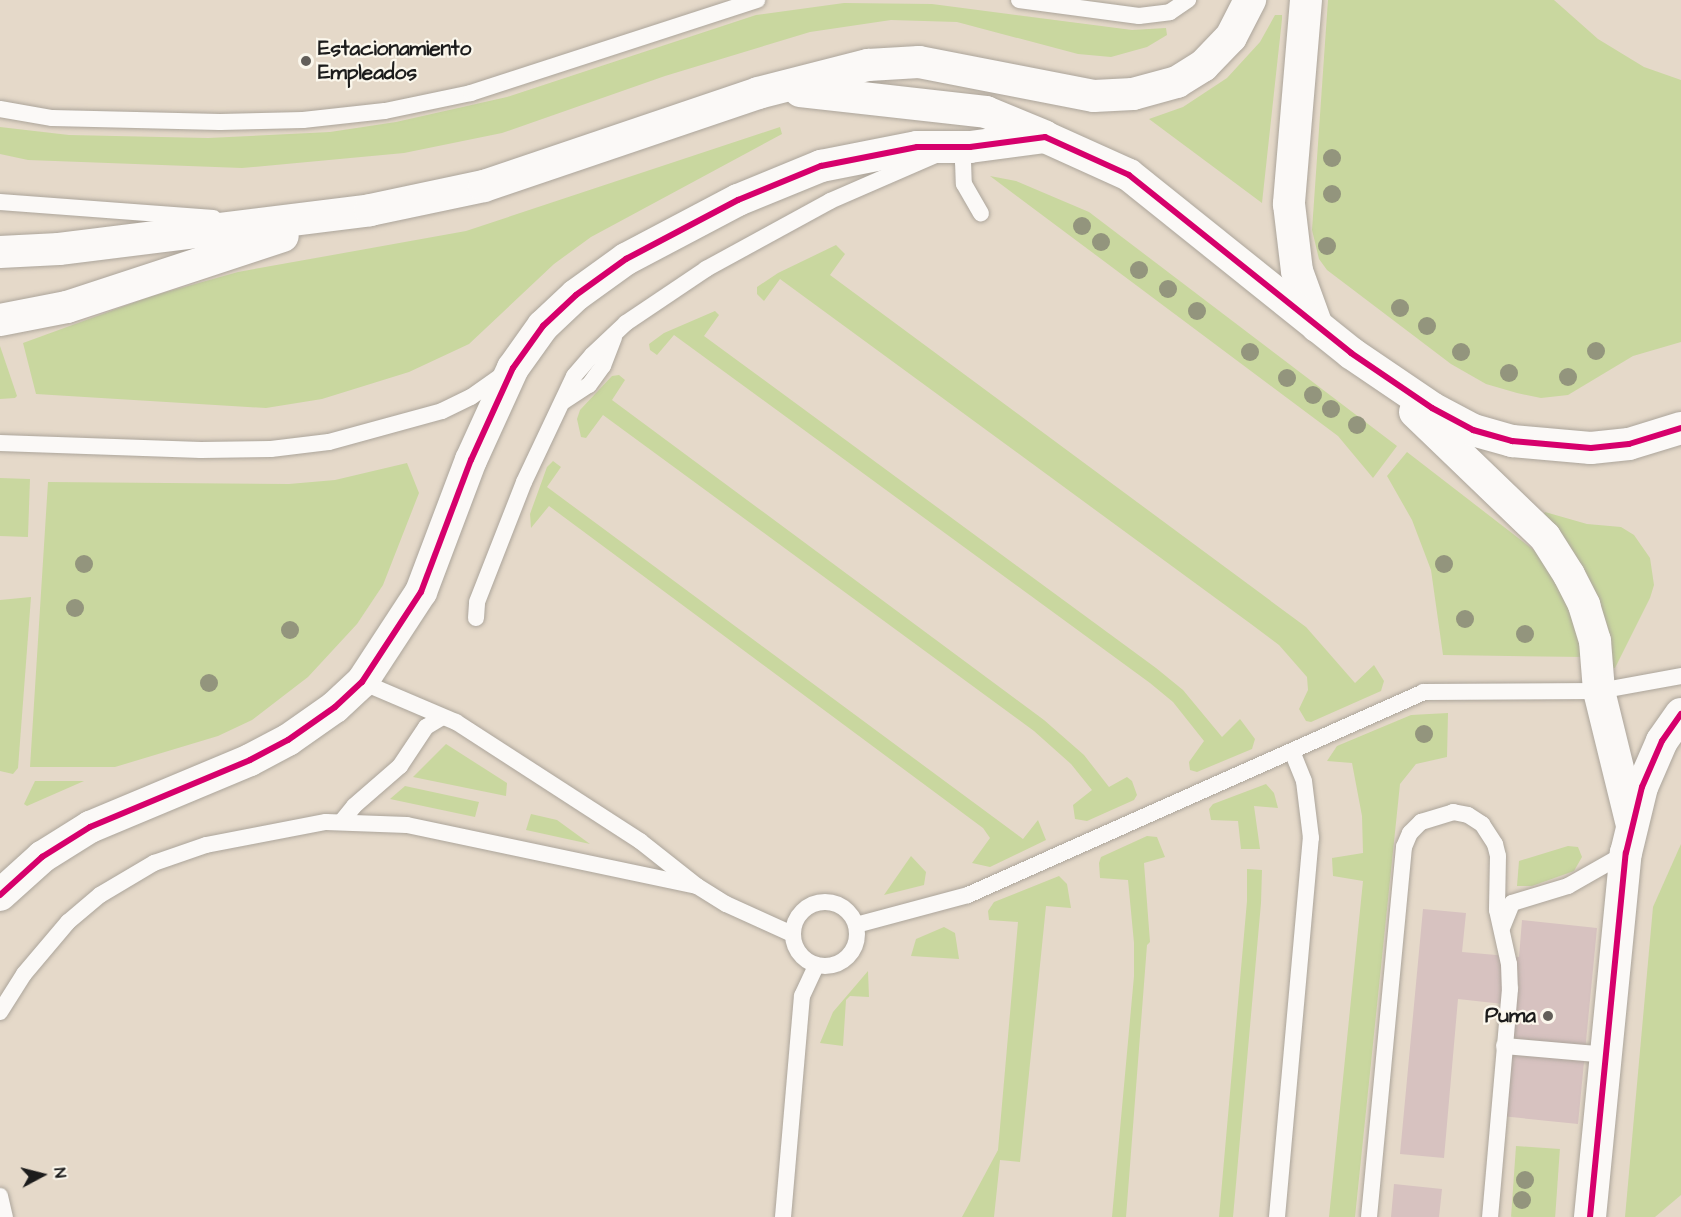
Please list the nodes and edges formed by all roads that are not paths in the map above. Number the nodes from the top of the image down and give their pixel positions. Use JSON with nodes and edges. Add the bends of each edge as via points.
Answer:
{"nodes":[{"id":1,"x":757,"y":0,"type":"edge"},
{"id":2,"x":1019,"y":0,"type":"edge"},
{"id":3,"x":1188,"y":0,"type":"edge"},
{"id":4,"x":1250,"y":0,"type":"edge"},
{"id":5,"x":1306,"y":0,"type":"edge"},
{"id":6,"x":774,"y":89,"type":"junction"},
{"id":7,"x":0,"y":109,"type":"edge"},
{"id":8,"x":1045,"y":137,"type":"junction"},
{"id":9,"x":963,"y":147,"type":"junction"},
{"id":10,"x":0,"y":202,"type":"edge"},
{"id":11,"x":370,"y":210,"type":"junction"},
{"id":12,"x":981,"y":214,"type":"dead end"},
{"id":13,"x":267,"y":223,"type":"junction"},
{"id":14,"x":0,"y":252,"type":"edge"},
{"id":15,"x":0,"y":320,"type":"edge"},
{"id":16,"x":1317,"y":326,"type":"junction"},
{"id":17,"x":1351,"y":353,"type":"junction"},
{"id":18,"x":513,"y":368,"type":"junction"},
{"id":19,"x":1681,"y":428,"type":"edge"},
{"id":20,"x":0,"y":443,"type":"edge"},
{"id":21,"x":476,"y":618,"type":"dead end"},
{"id":22,"x":1681,"y":676,"type":"edge"},
{"id":23,"x":362,"y":682,"type":"junction"},
{"id":24,"x":1599,"y":691,"type":"junction"},
{"id":25,"x":1681,"y":714,"type":"edge"},
{"id":26,"x":441,"y":718,"type":"junction"},
{"id":27,"x":1292,"y":752,"type":"junction"},
{"id":28,"x":342,"y":821,"type":"junction"},
{"id":29,"x":1629,"y":839,"type":"junction"},
{"id":30,"x":697,"y":886,"type":"junction"},
{"id":31,"x":0,"y":895,"type":"edge"},
{"id":32,"x":856,"y":925,"type":"junction"},
{"id":33,"x":1502,"y":929,"type":"junction"},
{"id":34,"x":792,"y":934,"type":"junction"},
{"id":35,"x":816,"y":966,"type":"junction"},
{"id":36,"x":0,"y":1012,"type":"edge"},
{"id":37,"x":1504,"y":1046,"type":"junction"},
{"id":38,"x":1606,"y":1055,"type":"junction"},
{"id":39,"x":0,"y":1196,"type":"edge"},
{"id":40,"x":5,"y":1217,"type":"edge"},
{"id":41,"x":783,"y":1217,"type":"edge"},
{"id":42,"x":1277,"y":1217,"type":"edge"},
{"id":43,"x":1369,"y":1217,"type":"edge"},
{"id":44,"x":1490,"y":1217,"type":"edge"},
{"id":45,"x":1590,"y":1217,"type":"edge"}],
"edges":[{"from":1,"to":7,"type":"lane","via":[[471,93],[385,111],[303,120],[220,122],[52,118]]},
{"from":2,"to":3,"type":"lane","via":[[1139,16],[1170,12]]},
{"from":4,"to":6,"type":"street","via":[[1231,37],[1203,66],[1177,82],[1133,94],[1094,96],[919,62],[868,65]]},
{"from":5,"to":16,"type":"street","via":[[1289,204],[1297,271]]},
{"from":6,"to":8,"type":"street","via":[[986,112]]},
{"from":6,"to":11,"type":"street","via":[[484,186]]},
{"from":8,"to":9,"type":"street"},
{"from":8,"to":16,"type":"street","via":[[1129,175]]},
{"from":9,"to":12,"type":"lane","via":[[964,184]]},
{"from":9,"to":18,"type":"street","via":[[917,147],[821,166],[682,228],[626,259],[576,295],[543,326]]},
{"from":9,"to":21,"type":"lane","via":[[830,201],[664,294],[615,334],[574,376],[524,482],[477,602]]},
{"from":10,"to":13,"type":"lane"},
{"from":11,"to":13,"type":"street"},
{"from":11,"to":15,"type":"street","via":[[67,307]]},
{"from":13,"to":14,"type":"street","via":[[59,249]]},
{"from":16,"to":17,"type":"street"},
{"from":17,"to":19,"type":"street","via":[[1432,408],[1473,430],[1512,441],[1591,448],[1629,444]]},
{"from":17,"to":24,"type":"street","via":[[1500,490],[1545,537],[1584,605],[1594,641]]},
{"from":18,"to":20,"type":"lane","via":[[471,398],[442,411],[329,442],[271,449],[201,450]]},
{"from":18,"to":23,"type":"street","via":[[471,460],[421,592]]},
{"from":22,"to":24,"type":"lane"},
{"from":23,"to":26,"type":"lane"},
{"from":23,"to":31,"type":"street","via":[[335,707],[288,740],[90,827],[42,857]]},
{"from":24,"to":27,"type":"lane","via":[[1424,692]]},
{"from":24,"to":29,"type":"street"},
{"from":25,"to":29,"type":"street","via":[[1662,741],[1642,787]]},
{"from":26,"to":28,"type":"lane","via":[[426,727],[400,765]]},
{"from":26,"to":30,"type":"lane","via":[[456,722],[640,841]]},
{"from":27,"to":32,"type":"lane","via":[[968,895]]},
{"from":27,"to":42,"type":"lane","via":[[1304,781],[1311,838]]},
{"from":28,"to":30,"type":"lane","via":[[407,825]]},
{"from":28,"to":36,"type":"lane","via":[[178,853],[100,895],[43,949]]},
{"from":29,"to":33,"type":"lane","via":[[1568,886],[1512,903]]},
{"from":29,"to":38,"type":"street"},
{"from":30,"to":34,"type":"lane"},
{"from":32,"to":34,"type":"lane","via":[[837,903],[816,902],[799,914]]},
{"from":32,"to":35,"type":"lane","via":[[858,934],[851,953],[835,965]]},
{"from":33,"to":37,"type":"lane","via":[[1510,990]]},
{"from":33,"to":43,"type":"lane","via":[[1496,896],[1498,856],[1490,833],[1468,815],[1453,812],[1421,822],[1410,833],[1401,865]]},
{"from":34,"to":35,"type":"lane","via":[[799,954]]},
{"from":35,"to":41,"type":"lane","via":[[802,996]]},
{"from":37,"to":38,"type":"lane"},
{"from":37,"to":44,"type":"lane"},
{"from":38,"to":45,"type":"street"},
{"from":39,"to":40,"type":"lane"}]}
